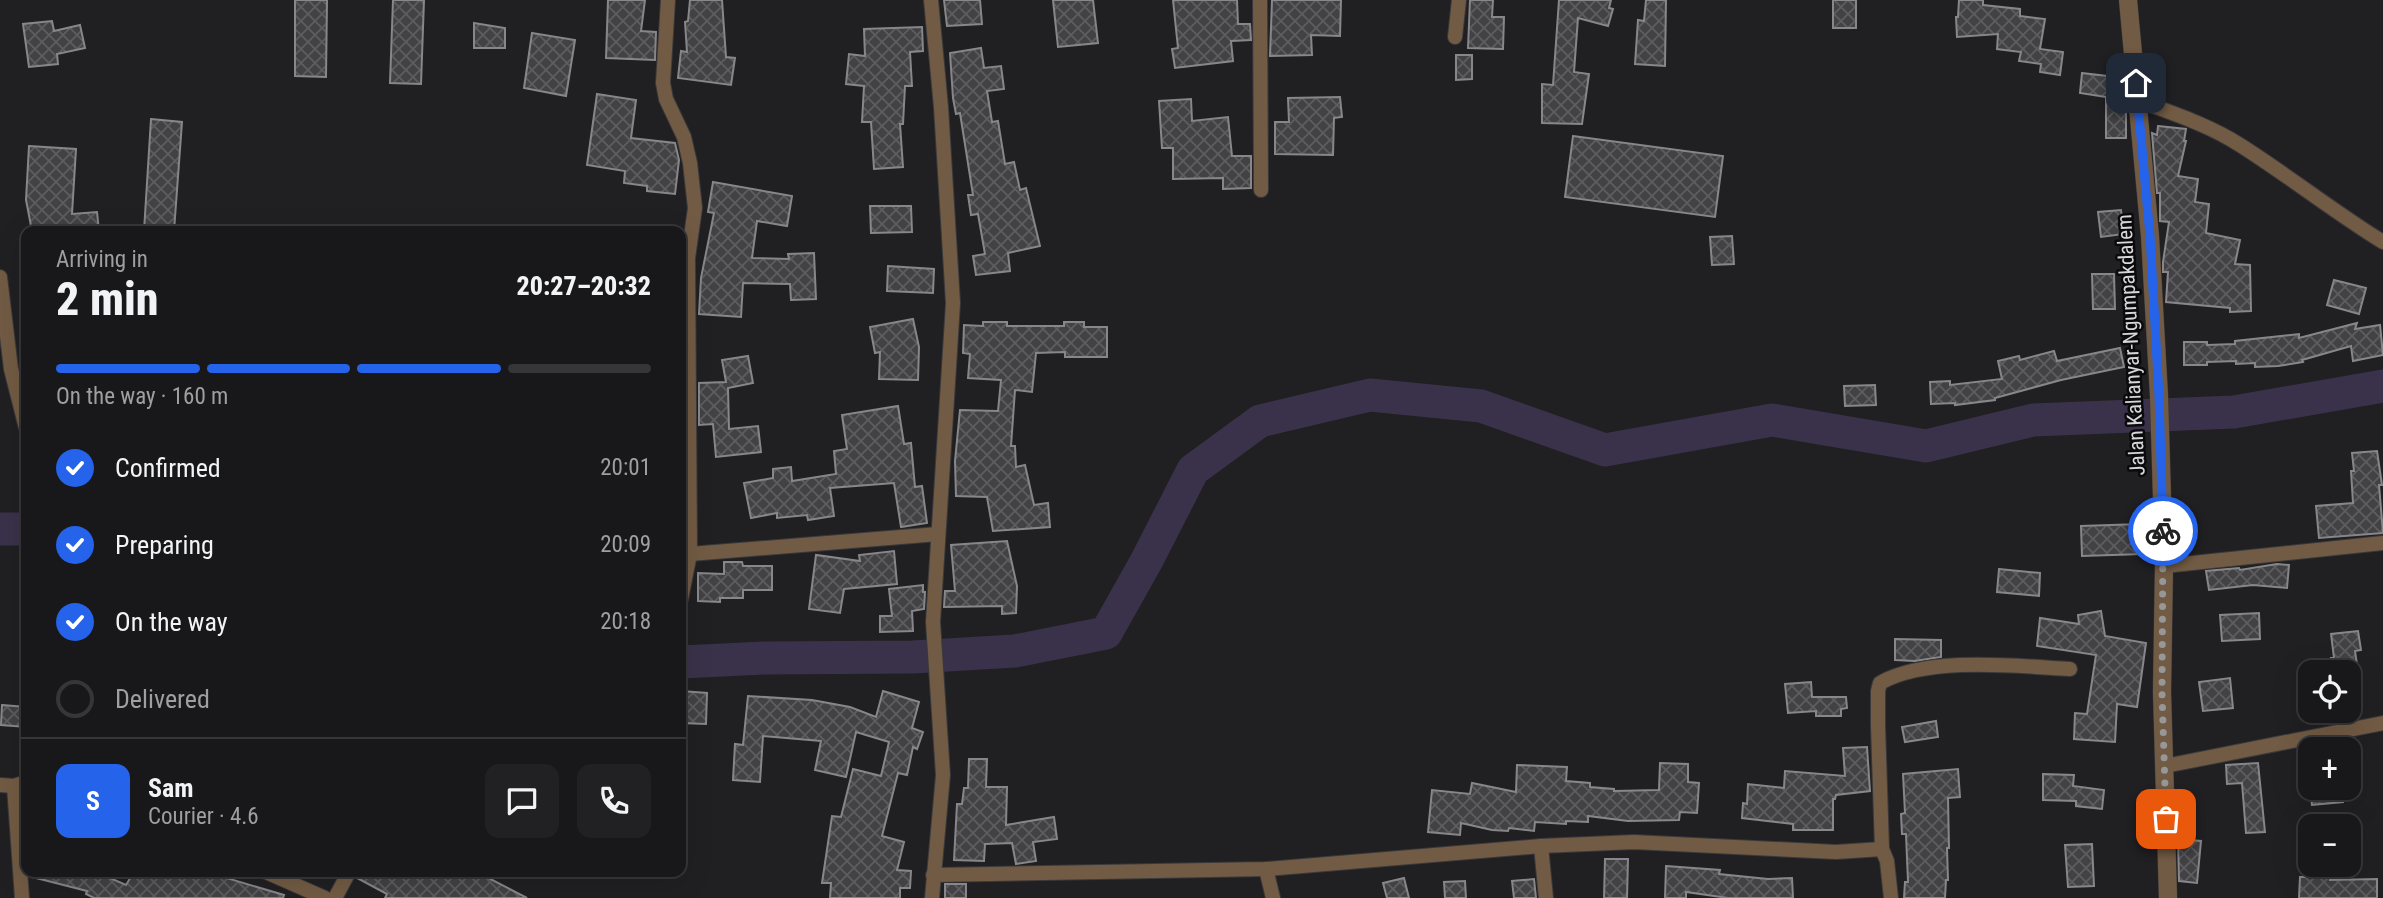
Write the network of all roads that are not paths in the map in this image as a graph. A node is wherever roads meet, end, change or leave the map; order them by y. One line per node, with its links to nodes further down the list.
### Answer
1 (668, 0): 14 (street)
2 (931, 0): 12 (street)
3 (1260, 0): 8 (street)
4 (1459, 0): 6 (street)
5 (2128, 0): 7 (street, Jalan Kalianyar-Ngumpakdalem)
6 (1455, 37)
7 (2136, 93): 9 (street); 15 (street, Jalan Kalianyar-Ngumpakdalem)
8 (1261, 190)
9 (2383, 242)
10 (0, 277): 11 (street)
11 (21, 408)
12 (938, 534): 14 (street); 24 (street)
13 (2383, 543): 15 (street)
14 (690, 554): 16 (street)
15 (2164, 566): 19 (street, Jalan Kalianyar-Ngumpakdalem)
16 (686, 574)
17 (2070, 669): 22 (street)
18 (2383, 723): 19 (street)
19 (2165, 766): 34 (street, Jalan Kalianyar-Ngumpakdalem)
20 (13, 784): 27 (street)
21 (1541, 846): 22 (street); 23 (street); 32 (street)
22 (1882, 849): 33 (street)
23 (1266, 869): 24 (street); 31 (street)
24 (933, 875): 30 (street)
25 (277, 877): 28 (street)
26 (346, 877): 29 (street)
27 (22, 898)
28 (325, 898)
29 (335, 898)
30 (932, 898)
31 (1273, 898)
32 (1546, 898)
33 (1891, 898)
34 (2168, 898)

